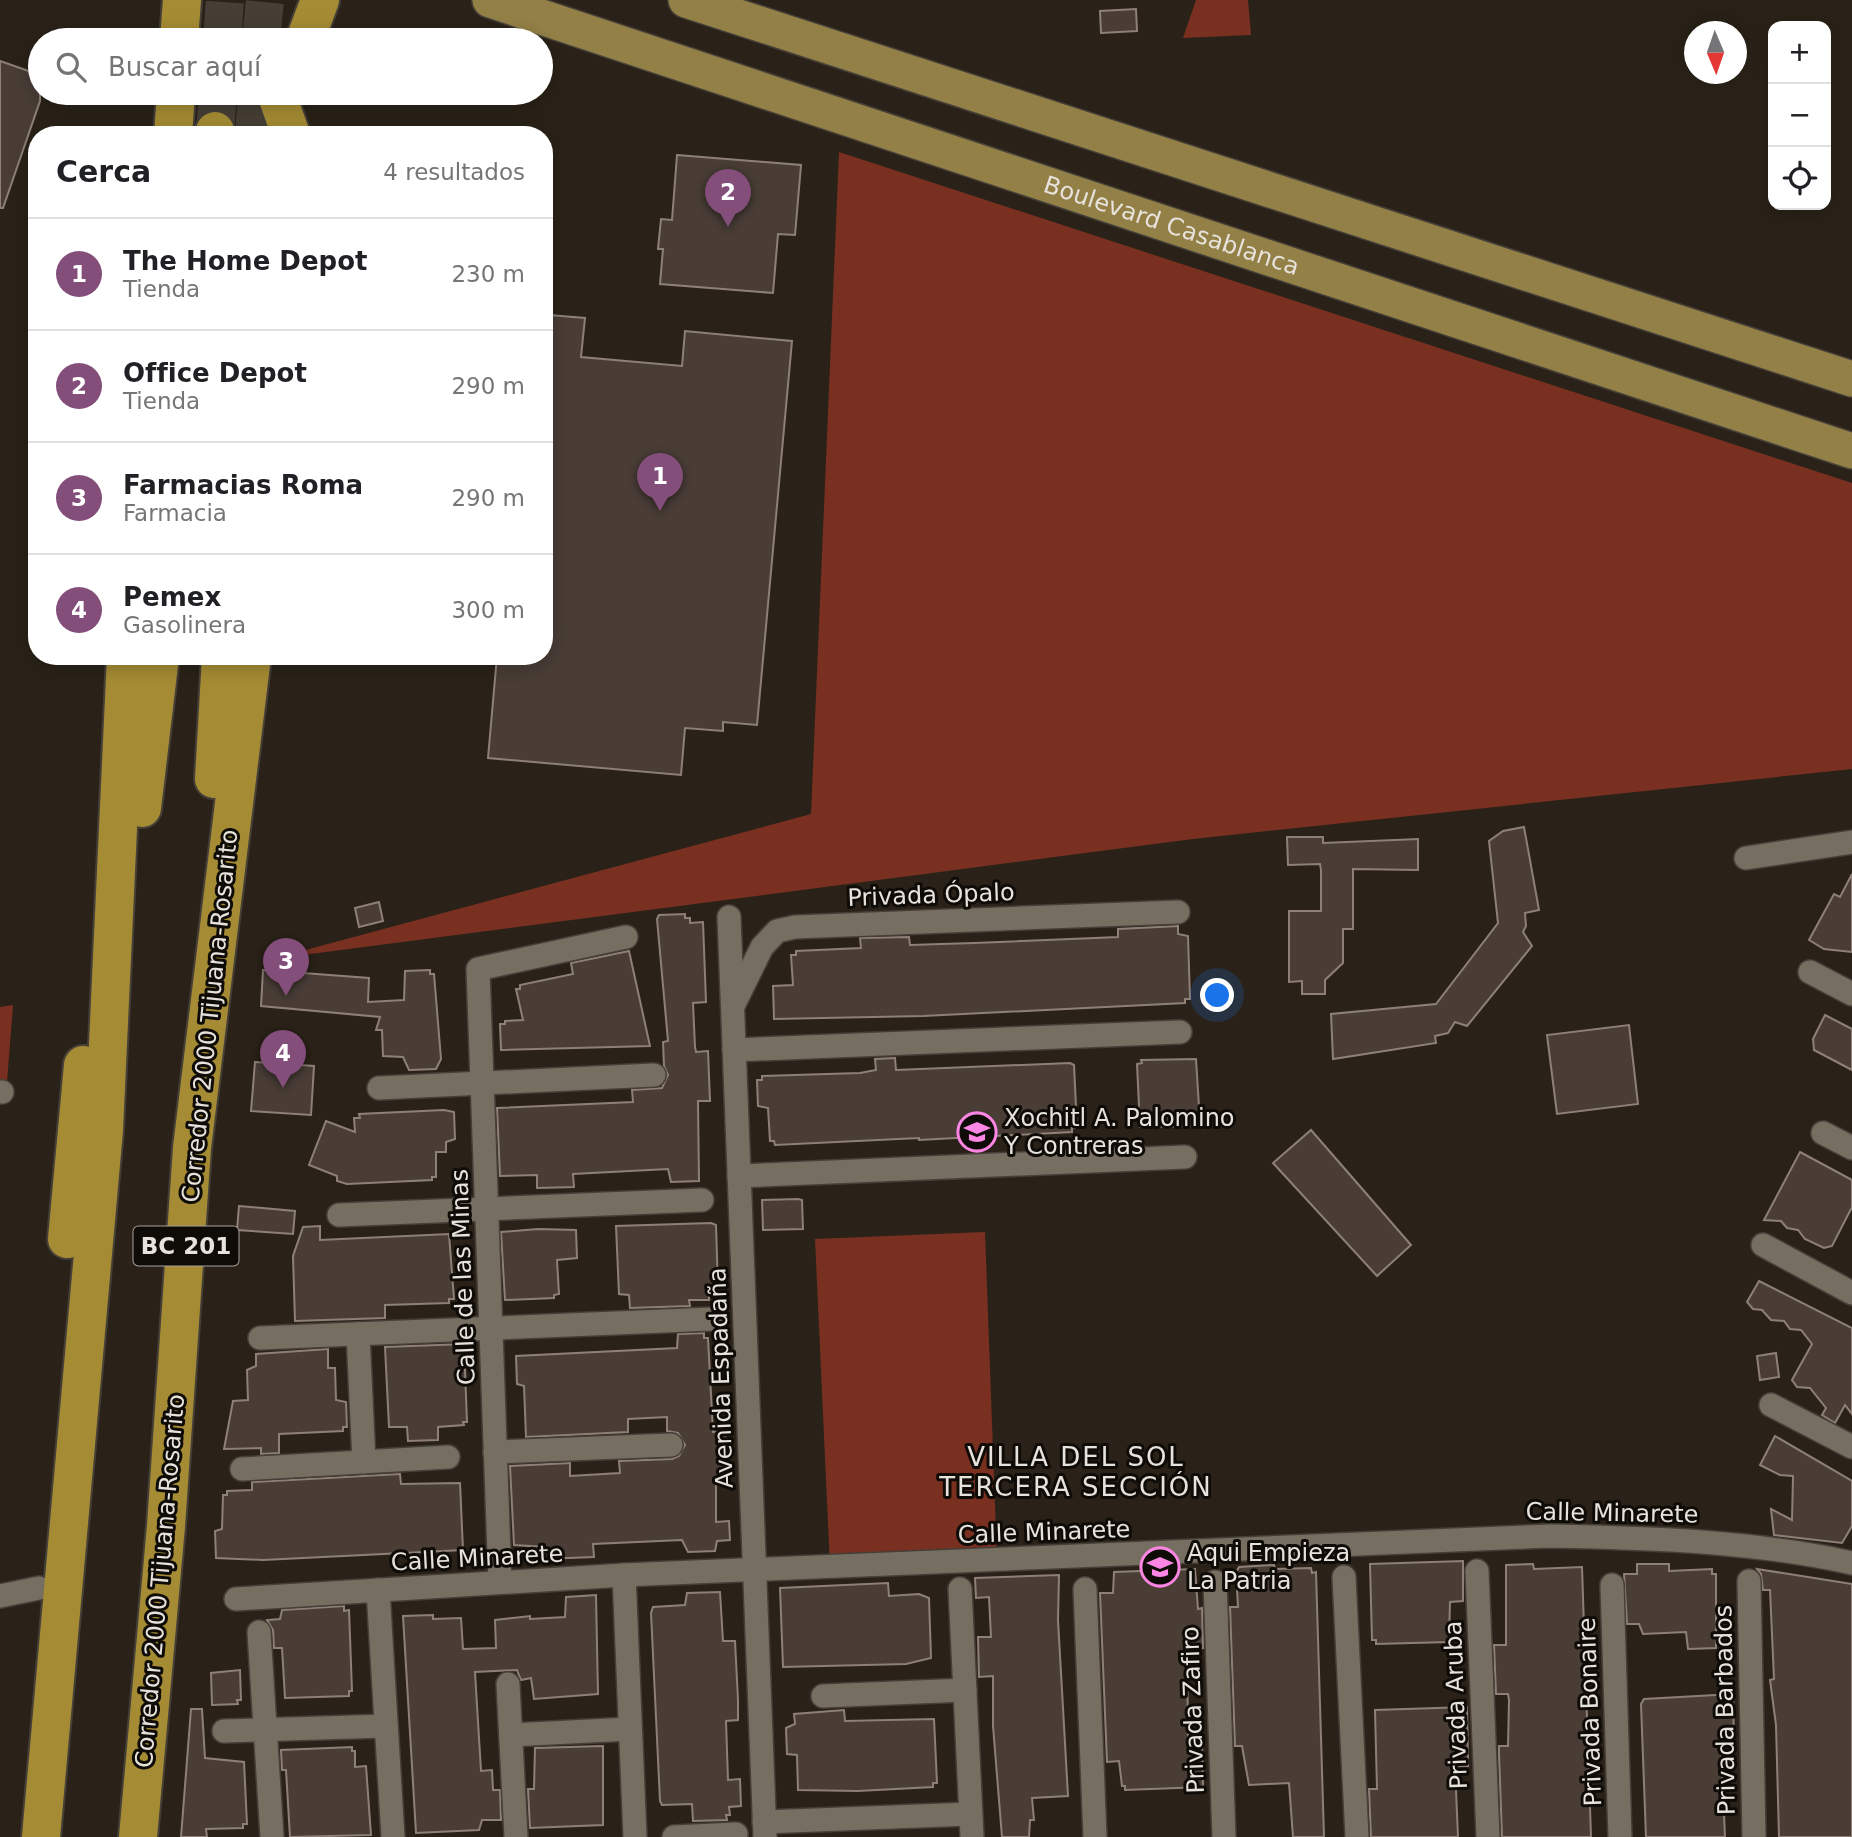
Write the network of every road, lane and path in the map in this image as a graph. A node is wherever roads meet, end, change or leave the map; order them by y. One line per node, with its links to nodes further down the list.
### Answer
1 (182, 0): 6 (highway)
2 (305, 0): 7 (highway)
3 (320, 0): 8 (highway)
4 (489, 0): 14 (main road, Boulevard Casablanca)
5 (685, 0): 13 (main road)
6 (180, 28)
7 (304, 28)
8 (308, 28)
9 (283, 105): 11 (highway)
10 (295, 105): 12 (highway)
11 (289, 126)
12 (293, 126)
13 (1852, 379)
14 (1852, 451)
15 (159, 665): 33 (highway)
16 (220, 665): 35 (highway)
17 (251, 665): 19 (highway, Corredor 2000 Tijuana-Rosarito / BC 201)
18 (125, 667): 33 (highway); 64 (highway)
19 (248, 702): 35 (highway, Corredor 2000 Tijuana-Rosarito / BC 201); 71 (highway)
20 (1852, 842): 21 (street)
21 (1746, 858)
22 (1178, 912): 27 (street, Privada Ópalo)
23 (729, 916): 27 (street, Avenida Espadaña)
24 (626, 937): 31 (street, Calle de las Minas)
25 (1810, 972): 26 (street)
26 (1852, 994)
27 (732, 1009): 29 (street, Avenida Espadaña)
28 (1180, 1032): 29 (street)
29 (734, 1050): 38 (street, Avenida Espadaña)
30 (654, 1074): 31 (street)
31 (482, 1083): 32 (street); 40 (street, Calle de las Minas)
32 (379, 1088)
33 (104, 1130): 85 (highway)
34 (1823, 1133): 36 (street)
35 (192, 1148): 71 (highway, Corredor 2000 Tijuana-Rosarito / BC 201)
36 (1852, 1148)
37 (1185, 1157): 38 (street)
38 (739, 1176): 56 (street, Avenida Espadaña)
39 (702, 1200): 40 (street)
40 (487, 1208): 41 (street); 45 (street, Calle de las Minas)
41 (339, 1215)
42 (1763, 1245): 43 (street)
43 (1852, 1293)
44 (712, 1319): 45 (street)
45 (491, 1328): 46 (street); 51 (street, Calle de las Minas)
46 (358, 1334): 47 (street); 53 (street)
47 (260, 1338)
48 (1771, 1405): 50 (street)
49 (671, 1445): 51 (street)
50 (1852, 1447)
51 (495, 1452): 61 (street, Calle de las Minas)
52 (448, 1457): 53 (street)
53 (364, 1462): 54 (street)
54 (242, 1469)
55 (1852, 1563): 56 (street, Calle Minarete)
56 (754, 1570): 58 (street, Calle Minarete); 82 (street, Avenida Espadaña)
57 (1477, 1571): 96 (street, Privada Aruba)
58 (624, 1576): 61 (street, Calle Minarete); 76 (street)
59 (1344, 1577): 95 (street)
60 (1749, 1581): 98 (street, Privada Barbados)
61 (500, 1582): 67 (street, Calle Minarete)
62 (1215, 1582): 94 (street, Privada Zafiro)
63 (1612, 1585): 97 (street, Privada Bonaire)
64 (40, 1588): 68 (street); 84 (highway)
65 (960, 1589): 73 (street)
66 (1085, 1589): 93 (street)
67 (378, 1590): 69 (street, Calle Minarete); 75 (street)
68 (0, 1597)
69 (236, 1599)
70 (259, 1632): 77 (street)
71 (156, 1635): 80 (highway, Corredor 2000 Tijuana-Rosarito / BC 201)
72 (508, 1684): 79 (street)
73 (965, 1690): 74 (street); 81 (street)
74 (823, 1696)
75 (386, 1726): 77 (street); 89 (street)
76 (630, 1729): 79 (street); 91 (street)
77 (266, 1730): 78 (street); 88 (street)
78 (224, 1731)
79 (511, 1735): 90 (street)
80 (143, 1774): 86 (highway, Corredor 2000 Tijuana-Rosarito / BC 201); 87 (highway)
81 (971, 1826): 82 (street)
82 (765, 1830)
83 (736, 1834): 92 (street)
84 (16, 1837)
85 (41, 1837)
86 (138, 1837)
87 (153, 1837)
88 (272, 1837)
89 (393, 1837)
90 (516, 1837)
91 (635, 1837)
92 (674, 1837)
93 (1095, 1837)
94 (1224, 1837)
95 (1357, 1837)
96 (1488, 1837)
97 (1620, 1837)
98 (1754, 1837)

